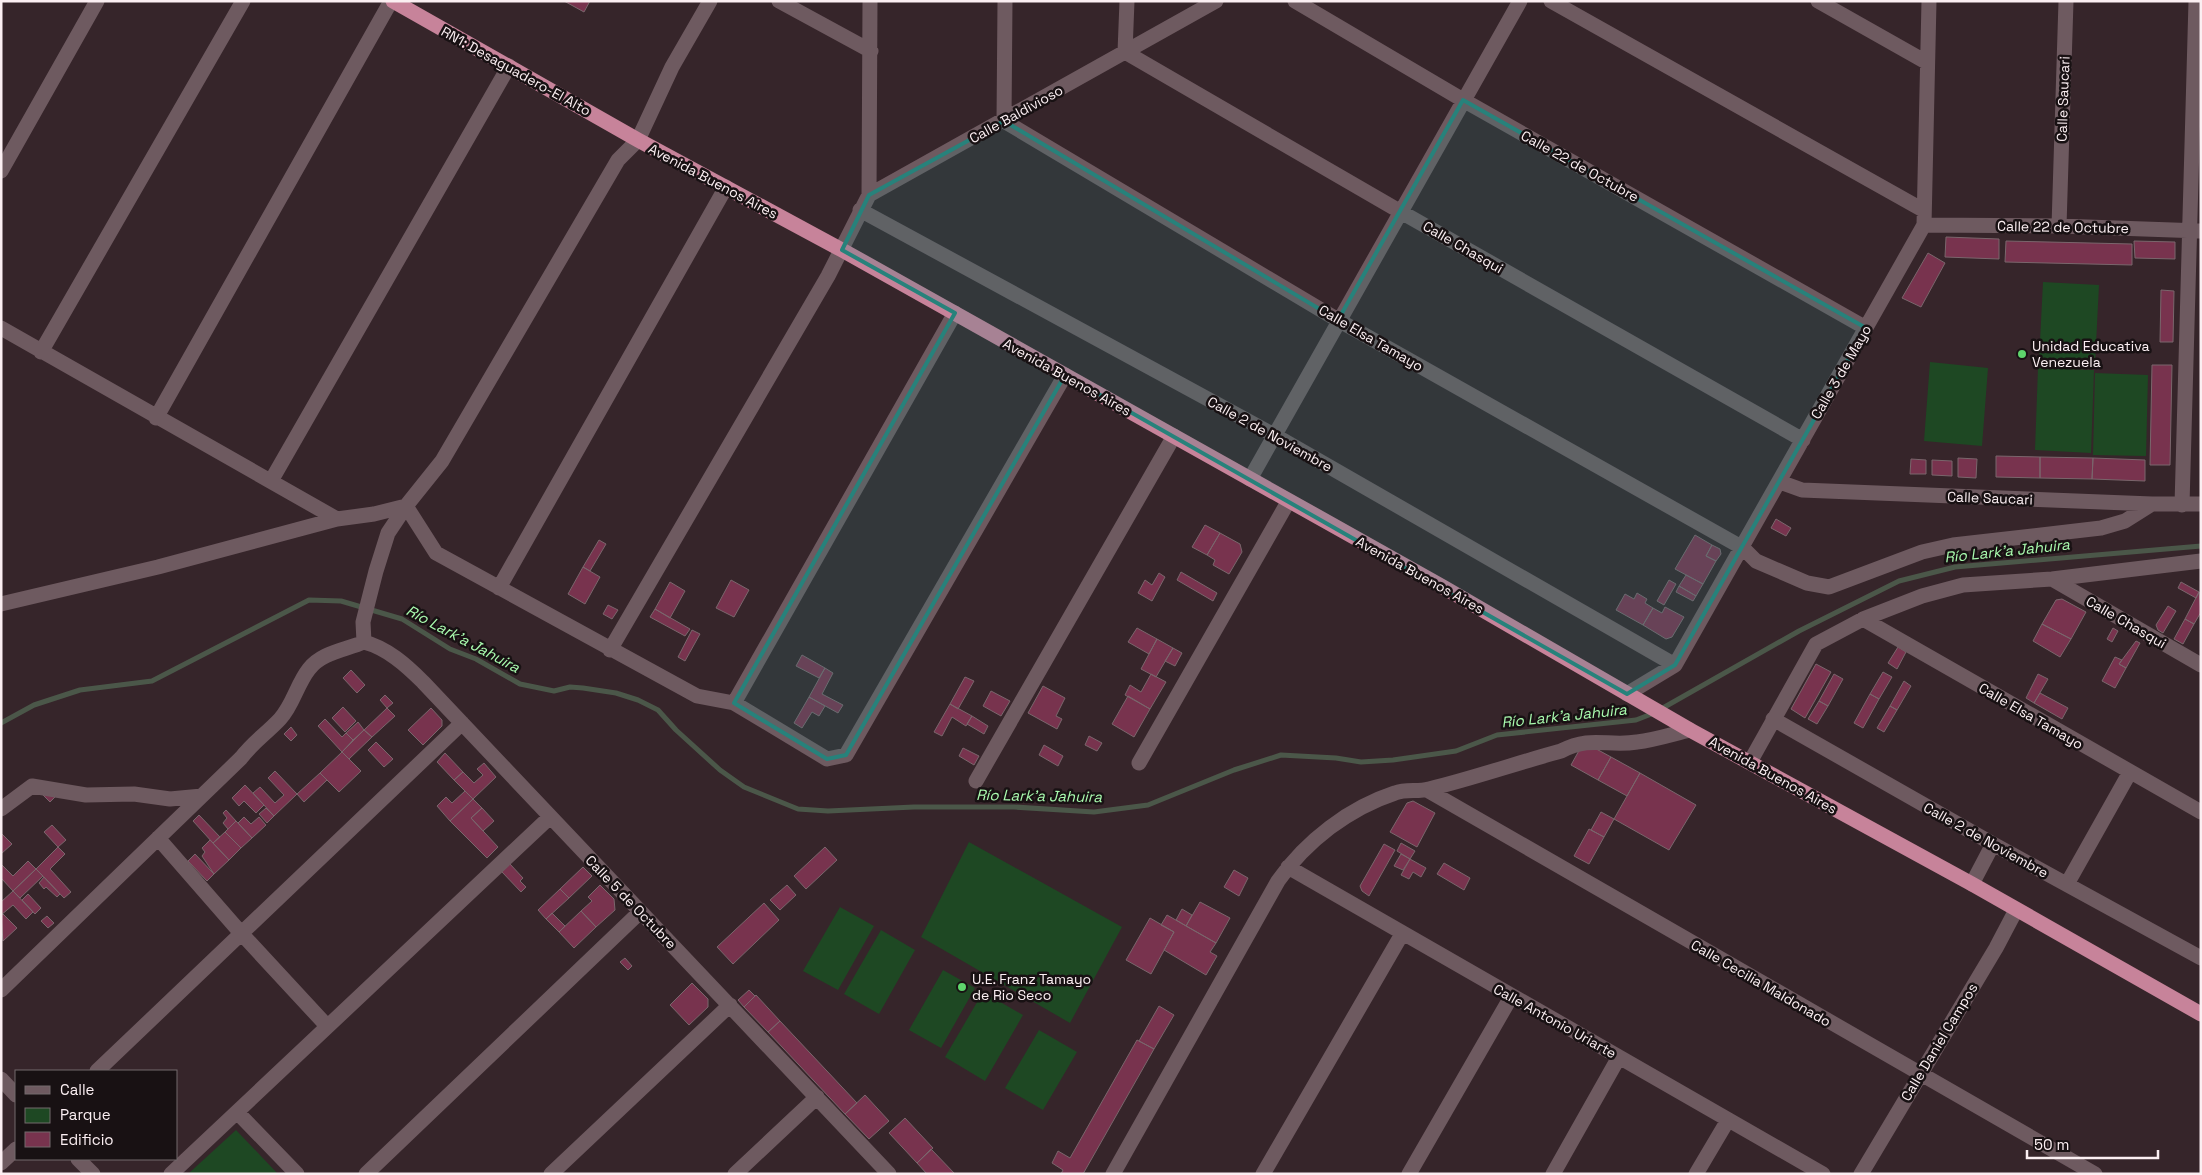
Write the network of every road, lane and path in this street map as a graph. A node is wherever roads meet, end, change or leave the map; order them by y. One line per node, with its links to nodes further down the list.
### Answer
1 (97, 1): 24 (street)
2 (243, 1): 38 (street)
3 (392, 1): 20 (highway, RN1: Desaguadero-El Alto); 40 (street)
4 (710, 1): 23 (street)
5 (779, 1): 17 (street)
6 (870, 1): 17 (street)
7 (1005, 1): 22 (street)
8 (1127, 1): 18 (street)
9 (1216, 1): 18 (street, Calle Baldivioso)
10 (1295, 1): 21 (street, Calle 22 de Octubre)
11 (1520, 1): 21 (street)
12 (1551, 1): 28 (street)
13 (1818, 1): 19 (street)
14 (1929, 1): 19 (street)
15 (2066, 1): 31 (street, Calle Saucari)
16 (2196, 1): 32 (street)
17 (870, 51): 26 (street)
18 (1125, 52): 22 (street, Calle Baldivioso); 29 (street, Calle Chasqui)
19 (1926, 62): 28 (street)
20 (509, 66): 23 (highway, RN1: Desaguadero-El Alto); 45 (street)
21 (1463, 100): 29 (street); 37 (street, Calle 22 de Octubre)
22 (1004, 121): 26 (street, Calle Baldivioso); 35 (street, Calle Elsa Tamayo)
23 (638, 140): 25 (highway, Avenida Buenos Aires); 51 (street)
24 (1, 171)
25 (726, 188): 33 (highway, Avenida Buenos Aires); 56 (street)
26 (869, 195): 27 (street)
27 (860, 210): 33 (street); 41 (street, Calle 2 de Noviembre)
28 (1923, 210): 30 (street)
29 (1401, 212): 35 (street); 43 (street, Calle Chasqui)
30 (1924, 226): 31 (street, Calle 22 de Octubre); 37 (street, Calle 3 de Mayo)
31 (2059, 226): 32 (street, Calle 22 de Octubre)
32 (2195, 231): 50 (street)
33 (842, 250): 34 (highway, Avenida Buenos Aires); 60 (street)
34 (955, 313): 39 (highway, Avenida Buenos Aires); 64 (street)
35 (1338, 320): 41 (street); 53 (street, Calle Elsa Tamayo)
36 (1, 328): 38 (street)
37 (1866, 328): 43 (street, Calle 3 de Mayo)
38 (41, 352): 40 (street)
39 (1065, 375): 42 (highway, Avenida Buenos Aires); 64 (street)
40 (156, 418): 45 (street)
41 (1274, 435): 44 (street); 61 (street, Calle 2 de Noviembre)
42 (1174, 436): 44 (highway, Avenida Buenos Aires); 71 (street)
43 (1803, 440): 46 (street, Calle 3 de Mayo)
44 (1250, 479): 47 (highway, Avenida Buenos Aires)
45 (271, 481): 52 (street)
46 (1780, 482): 48 (street, Calle Saucari); 53 (street, Calle 3 de Mayo)
47 (1288, 502): 63 (highway, Avenida Buenos Aires); 69 (street)
48 (2152, 504): 50 (street, Calle Saucari); 53 (street, Calle Elsa Tamayo)
49 (2201, 504): 50 (street, Calle Saucari)
50 (2182, 505)
51 (406, 506): 52 (street); 56 (street); 59 (street)
52 (337, 519): 57 (street)
53 (1743, 548): 61 (street, Calle 3 de Mayo)
54 (2201, 561): 55 (street)
55 (2052, 578): 58 (street); 62 (street, Calle Chasqui)
56 (499, 588): 60 (street)
57 (1, 604)
58 (1862, 619): 65 (street); 70 (street, Calle Elsa Tamayo)
59 (364, 642): 66 (street, Calle 5 de Octubre); 73 (street)
60 (610, 650): 64 (street)
61 (1675, 665): 63 (street, Calle 3 de Mayo)
62 (2201, 665)
63 (1634, 698): 67 (highway, Avenida Buenos Aires)
64 (734, 703)
65 (1773, 719): 68 (street); 78 (street, Calle 2 de Noviembre)
66 (462, 723): 76 (street, Calle 5 de Octubre); 84 (street)
67 (1690, 730): 68 (highway, Avenida Buenos Aires); 72 (street)
68 (1750, 762): 80 (highway, Avenida Buenos Aires)
69 (1139, 763)
70 (2130, 772): 75 (street, Calle Elsa Tamayo); 81 (street)
71 (976, 781)
72 (1427, 790): 79 (street); 94 (street, Calle Cecilia Maldonado)
73 (202, 796): 74 (street); 77 (street)
74 (1, 810)
75 (2201, 812)
76 (550, 817): 83 (street, Calle 5 de Octubre); 91 (street)
77 (158, 838): 84 (street); 87 (street)
78 (1993, 844): 80 (street); 81 (street, Calle 2 de Noviembre)
79 (1288, 867): 85 (street, Calle Antonio Uriarte); 110 (street)
80 (1972, 884): 82 (highway, Avenida Buenos Aires)
81 (2067, 884): 86 (street, Calle 2 de Noviembre)
82 (2016, 910): 90 (highway, Avenida Buenos Aires); 94 (street, Calle Daniel Campos)
83 (640, 912): 89 (street, Calle 5 de Octubre); 106 (street)
84 (240, 932): 91 (street); 93 (street)
85 (1402, 934): 88 (street, Calle Antonio Uriarte); 111 (street)
86 (2201, 958)
87 (1, 990)
88 (1511, 997): 92 (street, Calle Antonio Uriarte); 112 (street)
89 (730, 1006): 97 (street, Calle 5 de Octubre); 107 (street)
90 (2201, 1014)
91 (327, 1026): 98 (street)
92 (1619, 1057): 99 (street, Calle Antonio Uriarte); 113 (street)
93 (98, 1070)
94 (1920, 1075): 116 (street, Calle Daniel Campos); 117 (street, Calle Cecilia Maldonado)
95 (1, 1079): 96 (street)
96 (15, 1093)
97 (817, 1097): 108 (street); 109 (street, Calle 5 de Octubre)
98 (238, 1112): 104 (street); 105 (street)
99 (1728, 1120): 114 (street); 115 (street, Calle Antonio Uriarte)
100 (15, 1150): 102 (street)
101 (79, 1160): 103 (street)
102 (1, 1163)
103 (93, 1174)
104 (172, 1174)
105 (297, 1174)
106 (366, 1174)
107 (551, 1174)
108 (735, 1174)
109 (890, 1174)
110 (1113, 1174)
111 (1263, 1174)
112 (1409, 1174)
113 (1553, 1174)
114 (1696, 1174)
115 (1823, 1174)
116 (1861, 1174)
117 (2095, 1174)

